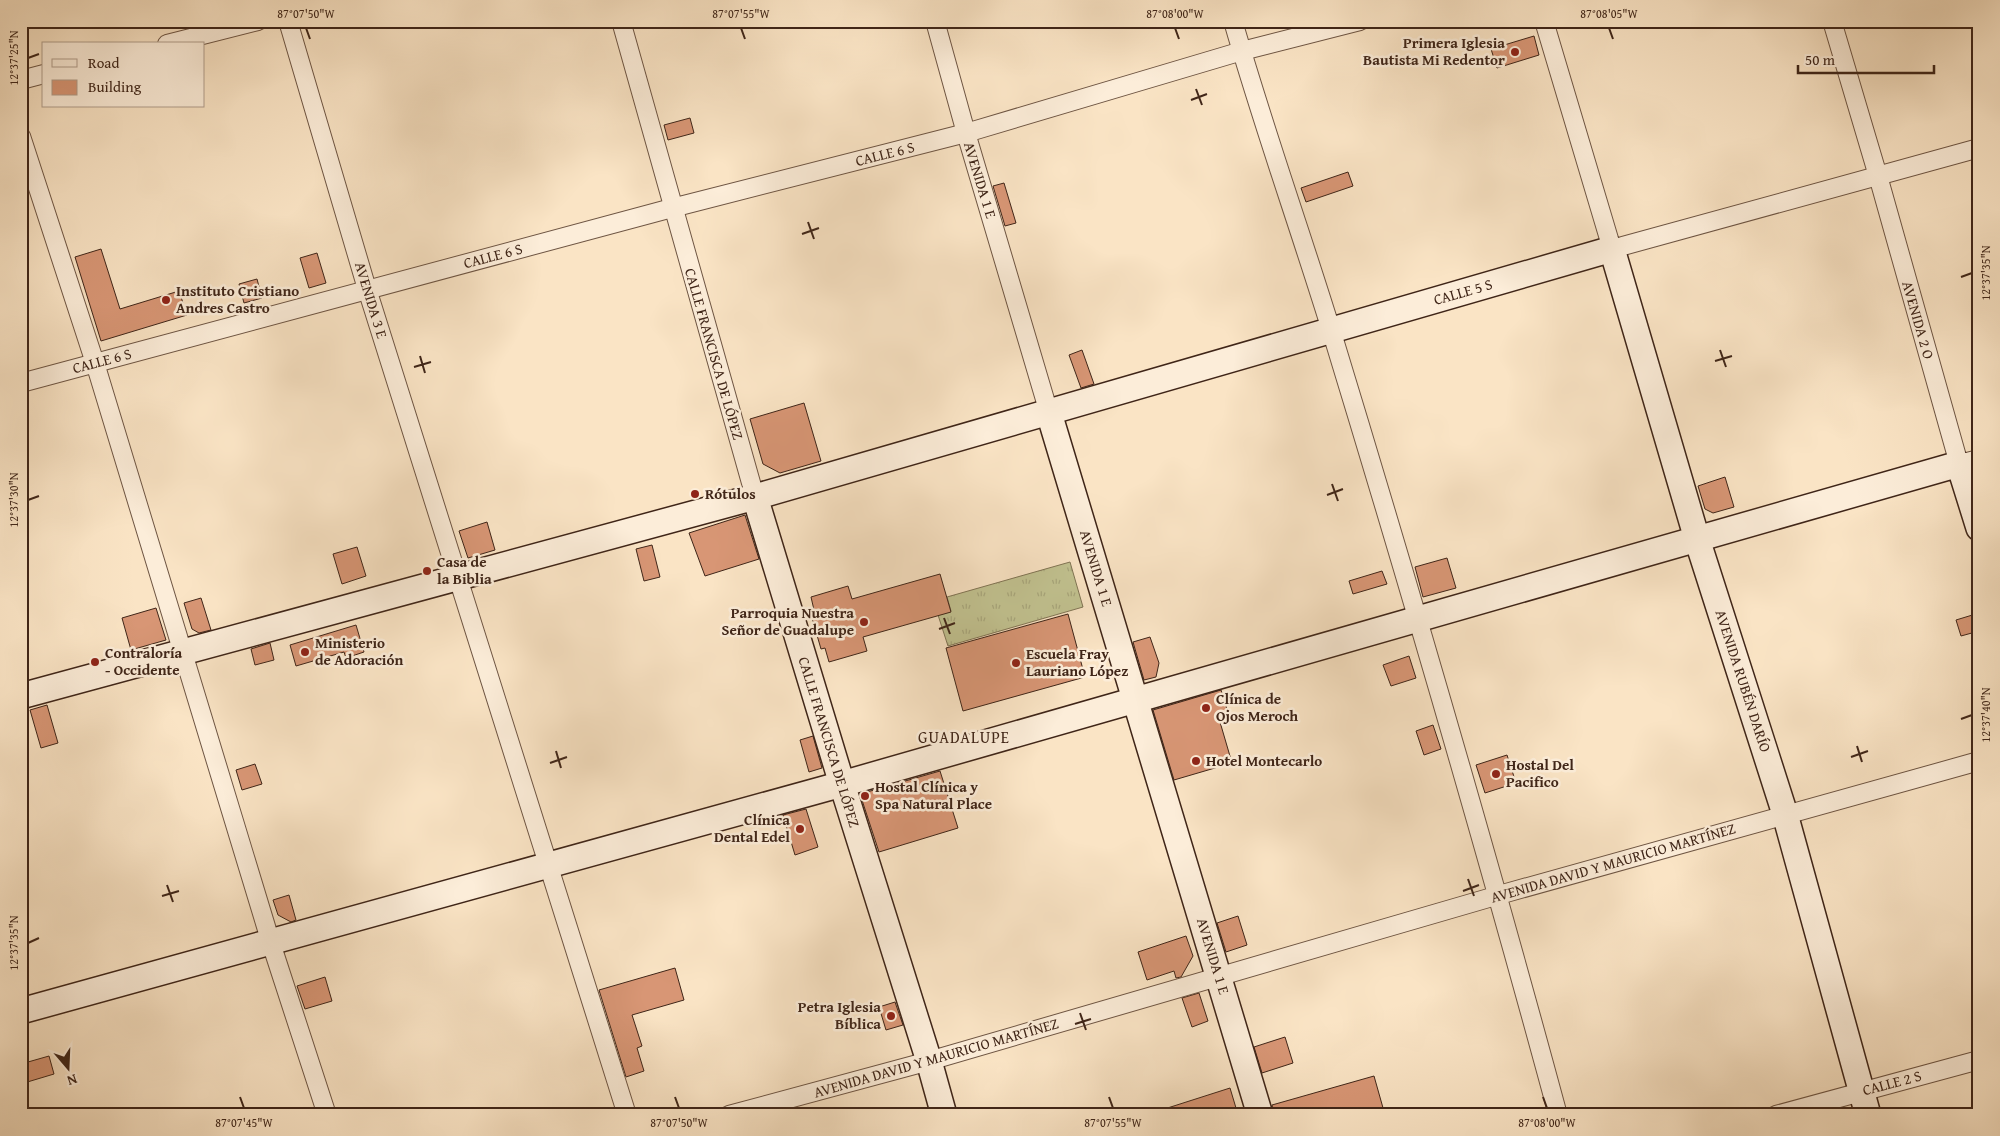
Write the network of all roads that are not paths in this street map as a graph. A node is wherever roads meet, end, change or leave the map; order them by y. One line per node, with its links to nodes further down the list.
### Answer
1 (258, 21): 9 (street)
2 (288, 21): 19 (street, AVENIDA 3 E)
3 (621, 21): 17 (street, CALLE FRANCISCA DE LÓPEZ)
4 (935, 21): 13 (street, AVENIDA 1 E)
5 (1234, 21): 10 (street)
6 (1360, 21): 10 (street, CALLE 6 S)
7 (1544, 21): 18 (street)
8 (1832, 21): 16 (street, AVENIDA 2 O)
9 (175, 42)
10 (1242, 51): 13 (street, CALLE 6 S); 20 (street)
11 (42, 75): 12 (street)
12 (21, 80)
13 (966, 133): 17 (street, CALLE 6 S); 23 (street, AVENIDA 1 E)
14 (21, 136): 21 (street)
15 (1979, 148): 16 (street, CALLE 5 S)
16 (1878, 176): 18 (street, CALLE 5 S); 24 (street, AVENIDA 2 O)
17 (672, 208): 19 (street, CALLE 6 S); 25 (street, CALLE FRANCISCA DE LÓPEZ)
18 (1612, 249): 20 (street, CALLE 5 S); 27 (street, AVENIDA RUBÉN DARÍO)
19 (367, 290): 21 (street, CALLE 6 S); 28 (street, AVENIDA 3 E)
20 (1331, 330): 23 (street, CALLE 5 S); 29 (street)
21 (95, 363): 22 (street, CALLE 6 S); 30 (street)
22 (21, 383)
23 (1049, 413): 25 (street, CALLE 5 S); 32 (street, AVENIDA 1 E)
24 (1969, 461): 26 (street); 27 (street)
25 (755, 497): 28 (street, CALLE 5 S); 34 (street, CALLE FRANCISCA DE LÓPEZ)
26 (1979, 528)
27 (1697, 539): 29 (street); 35 (street, AVENIDA RUBÉN DARÍO)
28 (458, 577): 30 (street, CALLE 5 S); 36 (street, AVENIDA 3 E)
29 (1418, 620): 32 (street); 37 (street)
30 (182, 651): 31 (street, CALLE 5 S); 38 (street)
31 (21, 696)
32 (1135, 702): 34 (street); 39 (street, AVENIDA 1 E)
33 (1979, 761): 35 (street, AVENIDA DAVID Y MAURICIO MARTÍNEZ)
34 (842, 784): 36 (street); 42 (street, CALLE FRANCISCA DE LÓPEZ)
35 (1785, 814): 37 (street, AVENIDA DAVID Y MAURICIO MARTÍNEZ); 43 (street, AVENIDA RUBÉN DARÍO)
36 (548, 866): 38 (street); 45 (street, AVENIDA 3 E)
37 (1499, 895): 39 (street, AVENIDA DAVID Y MAURICIO MARTÍNEZ); 49 (street)
38 (271, 943): 40 (street); 44 (street)
39 (1219, 977): 42 (street, AVENIDA DAVID Y MAURICIO MARTÍNEZ); 48 (street, AVENIDA 1 E)
40 (21, 1011)
41 (1979, 1060): 43 (street, CALLE 2 S)
42 (929, 1061): 46 (street, AVENIDA DAVID Y MAURICIO MARTÍNEZ); 47 (street, CALLE FRANCISCA DE LÓPEZ)
43 (1865, 1103): 50 (street, CALLE 2 S)
44 (327, 1115)
45 (627, 1115)
46 (729, 1115)
47 (944, 1115)
48 (1260, 1115)
49 (1558, 1115)
50 (1776, 1115)

